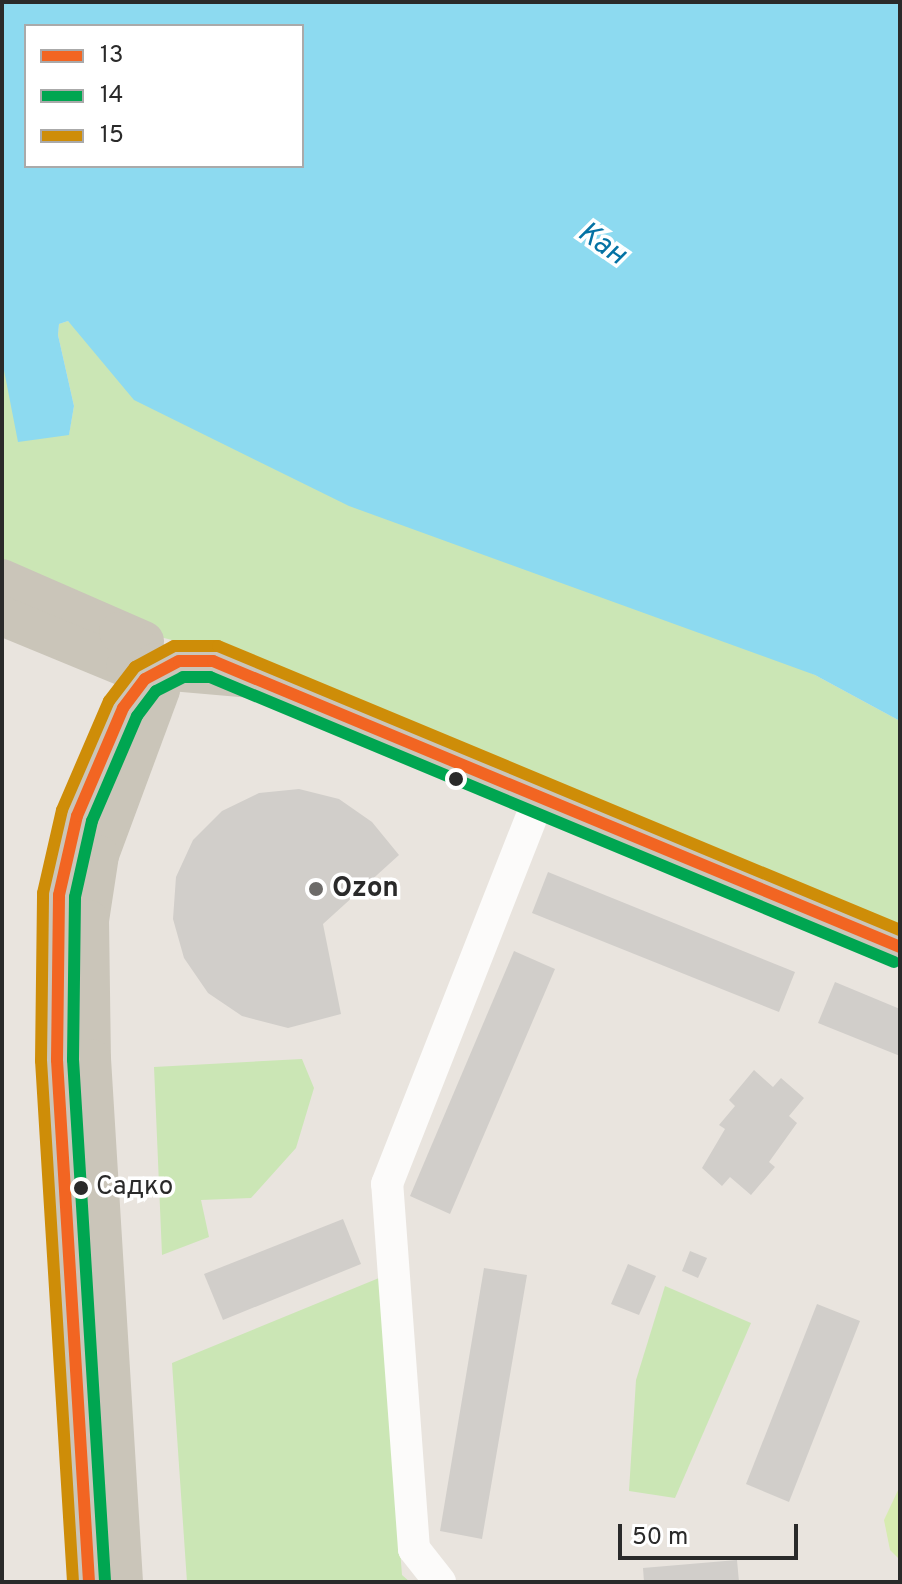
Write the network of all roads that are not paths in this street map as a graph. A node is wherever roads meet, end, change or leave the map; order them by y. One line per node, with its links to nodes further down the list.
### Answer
1 (2, 579): 3 (main road)
2 (2, 616): 4 (main road)
3 (119, 632): 5 (main road); 6 (main road)
4 (72, 646): 6 (main road); 8 (main road)
5 (227, 671): 6 (main road); 7 (main road); 9 (main road)
6 (156, 673): 7 (main road); 8 (main road)
7 (153, 719): 12 (main road)
8 (109, 742): 11 (main road)
9 (540, 795): 10 (main road); 13 (street)
10 (900, 947)
11 (89, 1582)
12 (123, 1582)
13 (440, 1582)

